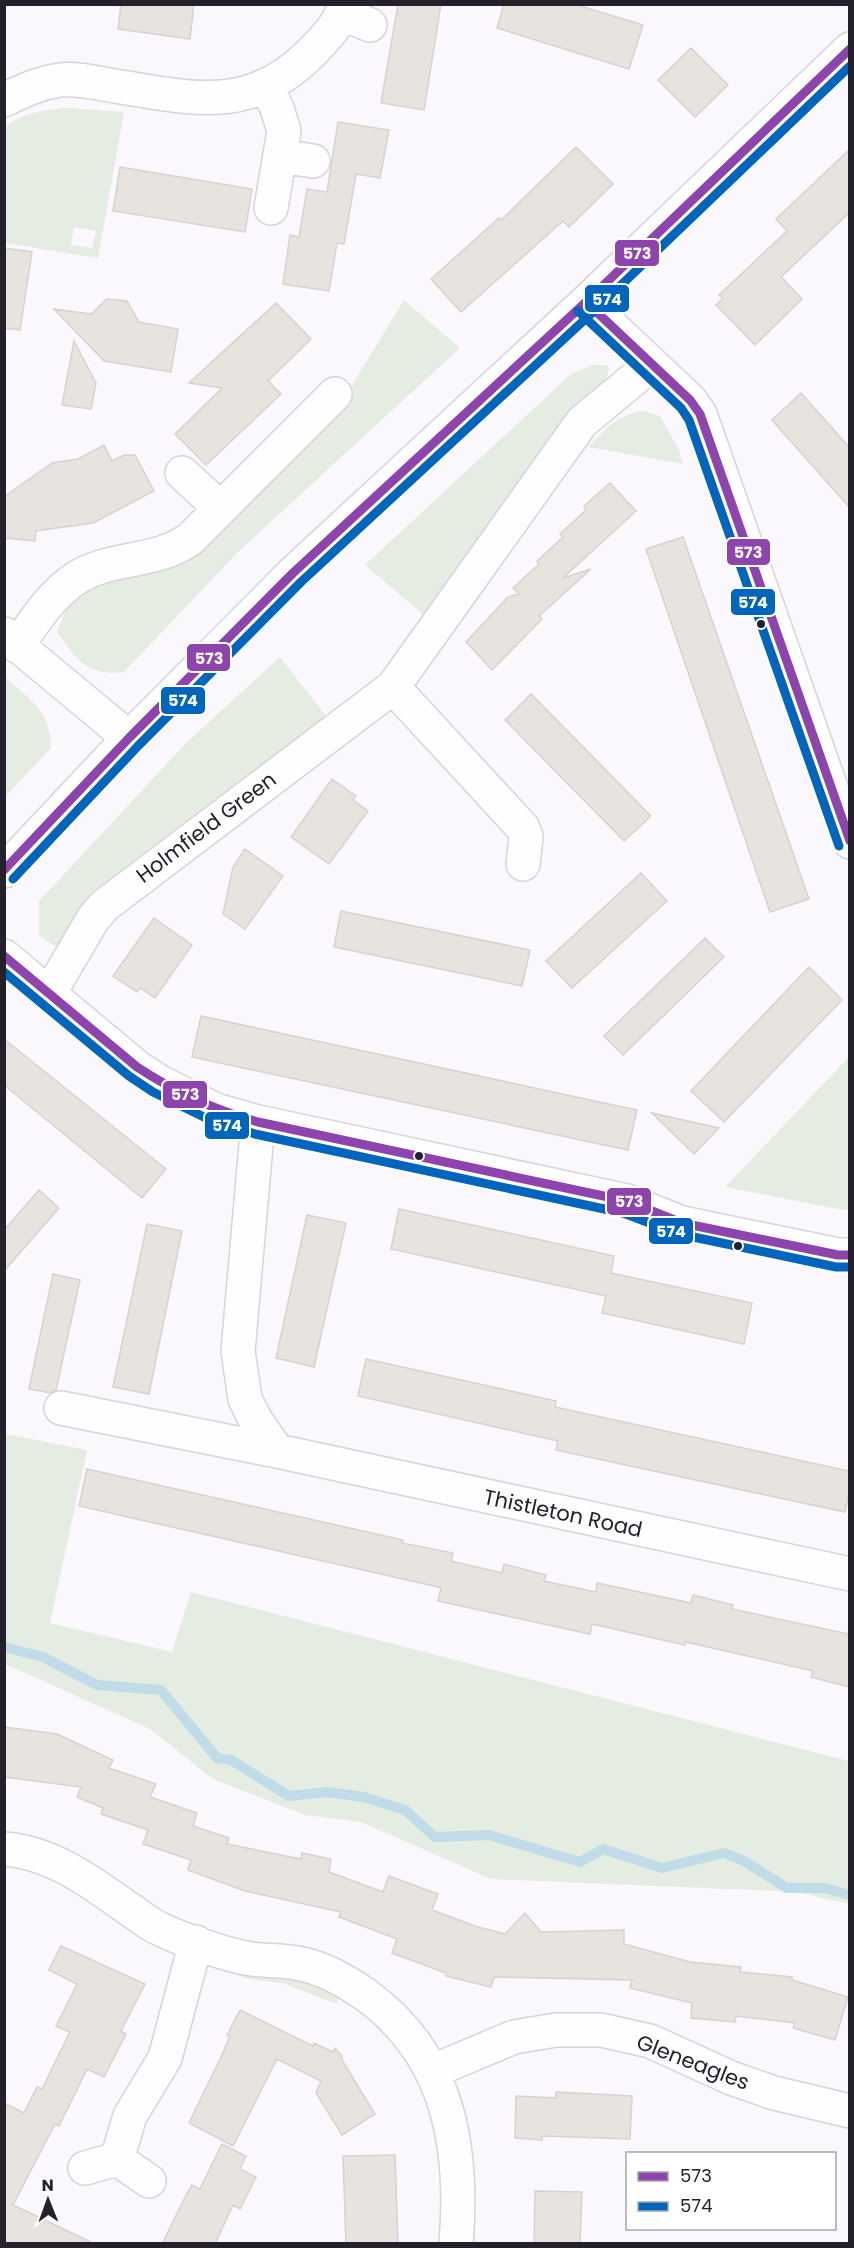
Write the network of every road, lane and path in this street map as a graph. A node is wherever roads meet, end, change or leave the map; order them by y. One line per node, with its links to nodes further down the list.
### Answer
1 (352, 14): 3 (street)
2 (849, 49): 8 (street)
3 (266, 86): 4 (street); 5 (street)
4 (4, 100)
5 (280, 156): 6 (street); 7 (street)
6 (314, 161)
7 (272, 208)
8 (586, 302): 9 (street); 15 (street)
9 (652, 364): 14 (street, Holmfield Green); 16 (street)
10 (335, 394): 12 (street)
11 (182, 473): 12 (street)
12 (220, 508): 13 (street)
13 (11, 640): 15 (street)
14 (393, 687): 17 (street); 20 (street, Holmfield Green)
15 (129, 738): 18 (street)
16 (847, 828)
17 (523, 864)
18 (4, 871)
19 (4, 956): 20 (street)
20 (49, 994): 21 (street)
21 (258, 1122): 22 (street); 24 (street)
22 (849, 1255)
23 (61, 1408): 24 (street, Thistleton Road)
24 (277, 1451): 25 (street, Thistleton Road)
25 (849, 1574)
26 (4, 1849): 27 (street)
27 (196, 1942): 28 (street); 30 (street)
28 (433, 2071): 29 (street, Gleneagles); 33 (street)
29 (849, 2111)
30 (117, 2159): 31 (street); 32 (street)
31 (85, 2168)
32 (149, 2181)
33 (456, 2244)

